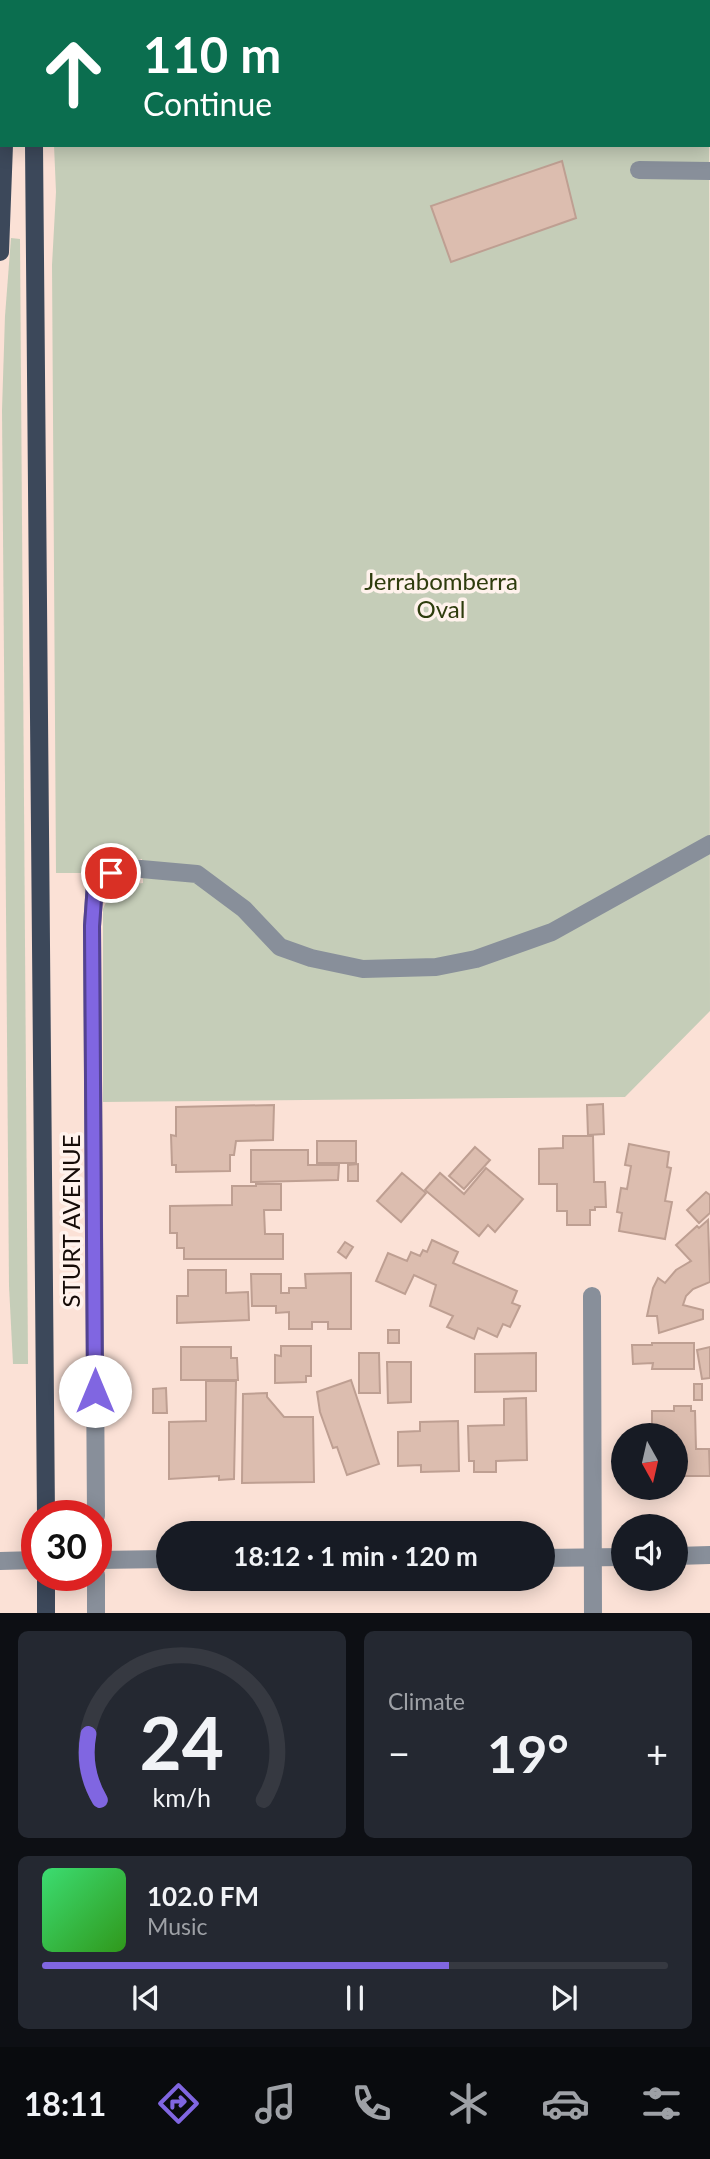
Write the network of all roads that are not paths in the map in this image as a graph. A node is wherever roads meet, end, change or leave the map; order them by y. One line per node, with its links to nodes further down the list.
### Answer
1 (4, 147): 5 (main road)
2 (34, 147): 8 (main road, STURT AVENUE)
3 (639, 170): 4 (street)
4 (710, 171)
5 (0, 252)
6 (710, 844): 9 (street, STURT AVENUE)
7 (592, 1296): 14 (street)
8 (46, 1500)
9 (96, 1500)
10 (710, 1555): 11 (street)
11 (688, 1556)
12 (611, 1557): 14 (street)
13 (555, 1558): 14 (street)
14 (592, 1558): 23 (street)
15 (156, 1559): 18 (street)
16 (0, 1560): 17 (street)
17 (21, 1560)
18 (112, 1560)
19 (46, 1591): 21 (main road)
20 (96, 1591): 22 (street)
21 (46, 1613)
22 (96, 1613)
23 (593, 1613)

